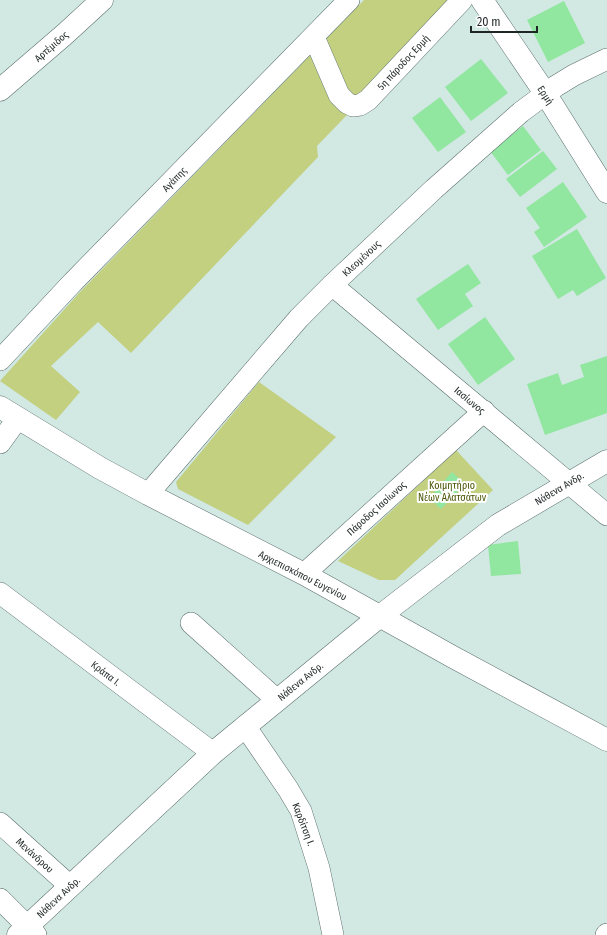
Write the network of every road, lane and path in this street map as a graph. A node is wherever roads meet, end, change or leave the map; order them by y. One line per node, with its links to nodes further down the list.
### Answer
1 (102, 0): 7 (street, Αρτέμιδος)
2 (350, 0): 5 (street, Αγάπης)
3 (462, 0): 5 (street, 5η πάροδος Ερμή)
4 (482, 0): 8 (street, Ερμή)
5 (314, 37): 11 (street, Αγάπης)
6 (607, 59): 8 (street, Κλεομένους)
7 (0, 90)
8 (545, 93): 9 (street, Ερμή); 10 (street, Κλεομένους)
9 (607, 192)
10 (332, 285): 12 (street, Ιασίωνος); 17 (street, Κλεομένους)
11 (0, 360)
12 (484, 411): 16 (street, Ιασίωνος); 19 (street, Πάροδος Ιασίωνος)
13 (9, 412): 14 (street); 17 (street, Αρχιεπισκόπου Ευγενίου)
14 (0, 443)
15 (607, 461): 16 (street, Νάθενα Ανδρ.)
16 (568, 483): 18 (street, Ιασίωνος); 21 (street, Νάθενα Ανδρ.)
17 (148, 494): 19 (street, Αρχιεπισκόπου Ευγενίου)
18 (607, 516)
19 (304, 574): 21 (street, Αρχιεπισκόπου Ευγενίου)
20 (0, 593): 26 (street, Κράπα Ι.)
21 (380, 616): 23 (street, Νάθενα Ανδρ.); 25 (street, Αρχιεπισκόπου Ευγενίου)
22 (190, 623): 23 (street)
23 (277, 700): 24 (street, Νάθενα Ανδρ.)
24 (245, 726): 26 (street, Νάθενα Ανδρ.); 30 (street, Καρδίτση Ι.)
25 (607, 740)
26 (213, 753): 28 (street, Νάθενα Ανδρ.)
27 (0, 823): 28 (street, Μενάνδρου)
28 (70, 886): 31 (street, Νάθενα Ανδρ.)
29 (0, 899): 31 (street)
30 (328, 931)
31 (27, 932)

